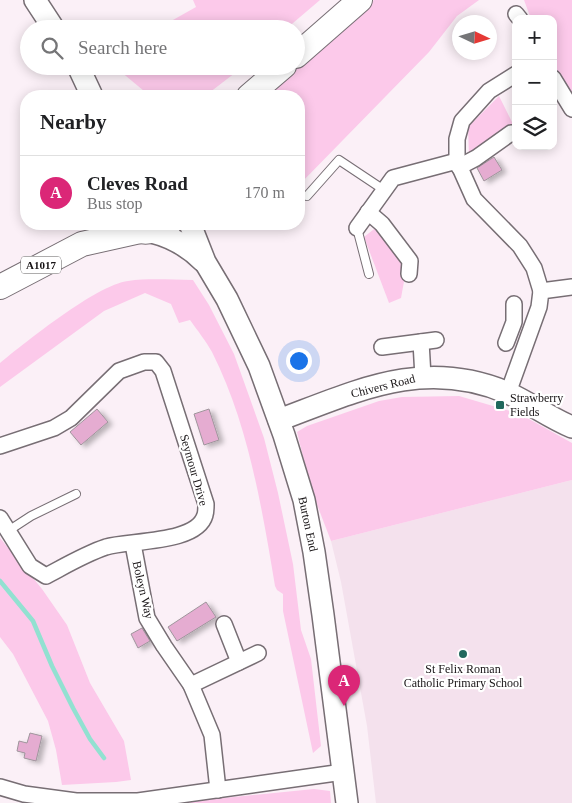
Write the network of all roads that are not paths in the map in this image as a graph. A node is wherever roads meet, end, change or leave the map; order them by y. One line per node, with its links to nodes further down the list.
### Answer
1 (35, 0): 3 (street)
2 (360, 0): 4 (main road)
3 (48, 20)
4 (305, 48)
5 (82, 75): 9 (street)
6 (274, 75): 10 (main road)
7 (512, 77): 13 (street)
8 (557, 85): 11 (street)
9 (89, 90)
10 (256, 90)
11 (572, 109)
12 (511, 133): 13 (street)
13 (458, 164): 14 (street); 28 (street)
14 (384, 190): 15 (lane); 16 (street)
15 (306, 196)
16 (368, 212): 17 (street); 25 (street)
17 (357, 228): 24 (lane)
18 (95, 230): 22 (main road, A1017)
19 (138, 230): 22 (main road, A1017)
20 (151, 230): 23 (street, Burton End)
21 (193, 230): 23 (street, Burton End)
22 (82, 244): 26 (main road, A1017)
23 (206, 262): 36 (street, Burton End)
24 (369, 274)
25 (409, 274)
26 (0, 287)
27 (572, 287): 28 (street)
28 (541, 291): 31 (street)
29 (514, 304): 30 (street)
30 (514, 322): 31 (street); 32 (street)
31 (532, 328): 35 (street)
32 (506, 344)
33 (382, 347): 34 (street)
34 (423, 377): 35 (street, Chivers Road); 36 (street, Chivers Road)
35 (508, 393): 37 (street, Chivers Road)
36 (279, 420): 47 (street, Burton End)
37 (572, 427)
38 (0, 446): 42 (street, Seymour Drive)
39 (76, 494): 41 (lane)
40 (0, 518): 41 (street, Seymour Drive)
41 (8, 531): 42 (street, Seymour Drive)
42 (133, 544): 46 (street, Boleyn Way)
43 (224, 624): 45 (street)
44 (258, 653): 45 (street)
45 (239, 662): 46 (street)
46 (190, 685): 49 (street, Boleyn Way)
47 (343, 772): 49 (street); 51 (street, Burton End)
48 (0, 787): 50 (street)
49 (218, 790): 50 (street)
50 (76, 802)
51 (347, 803)

